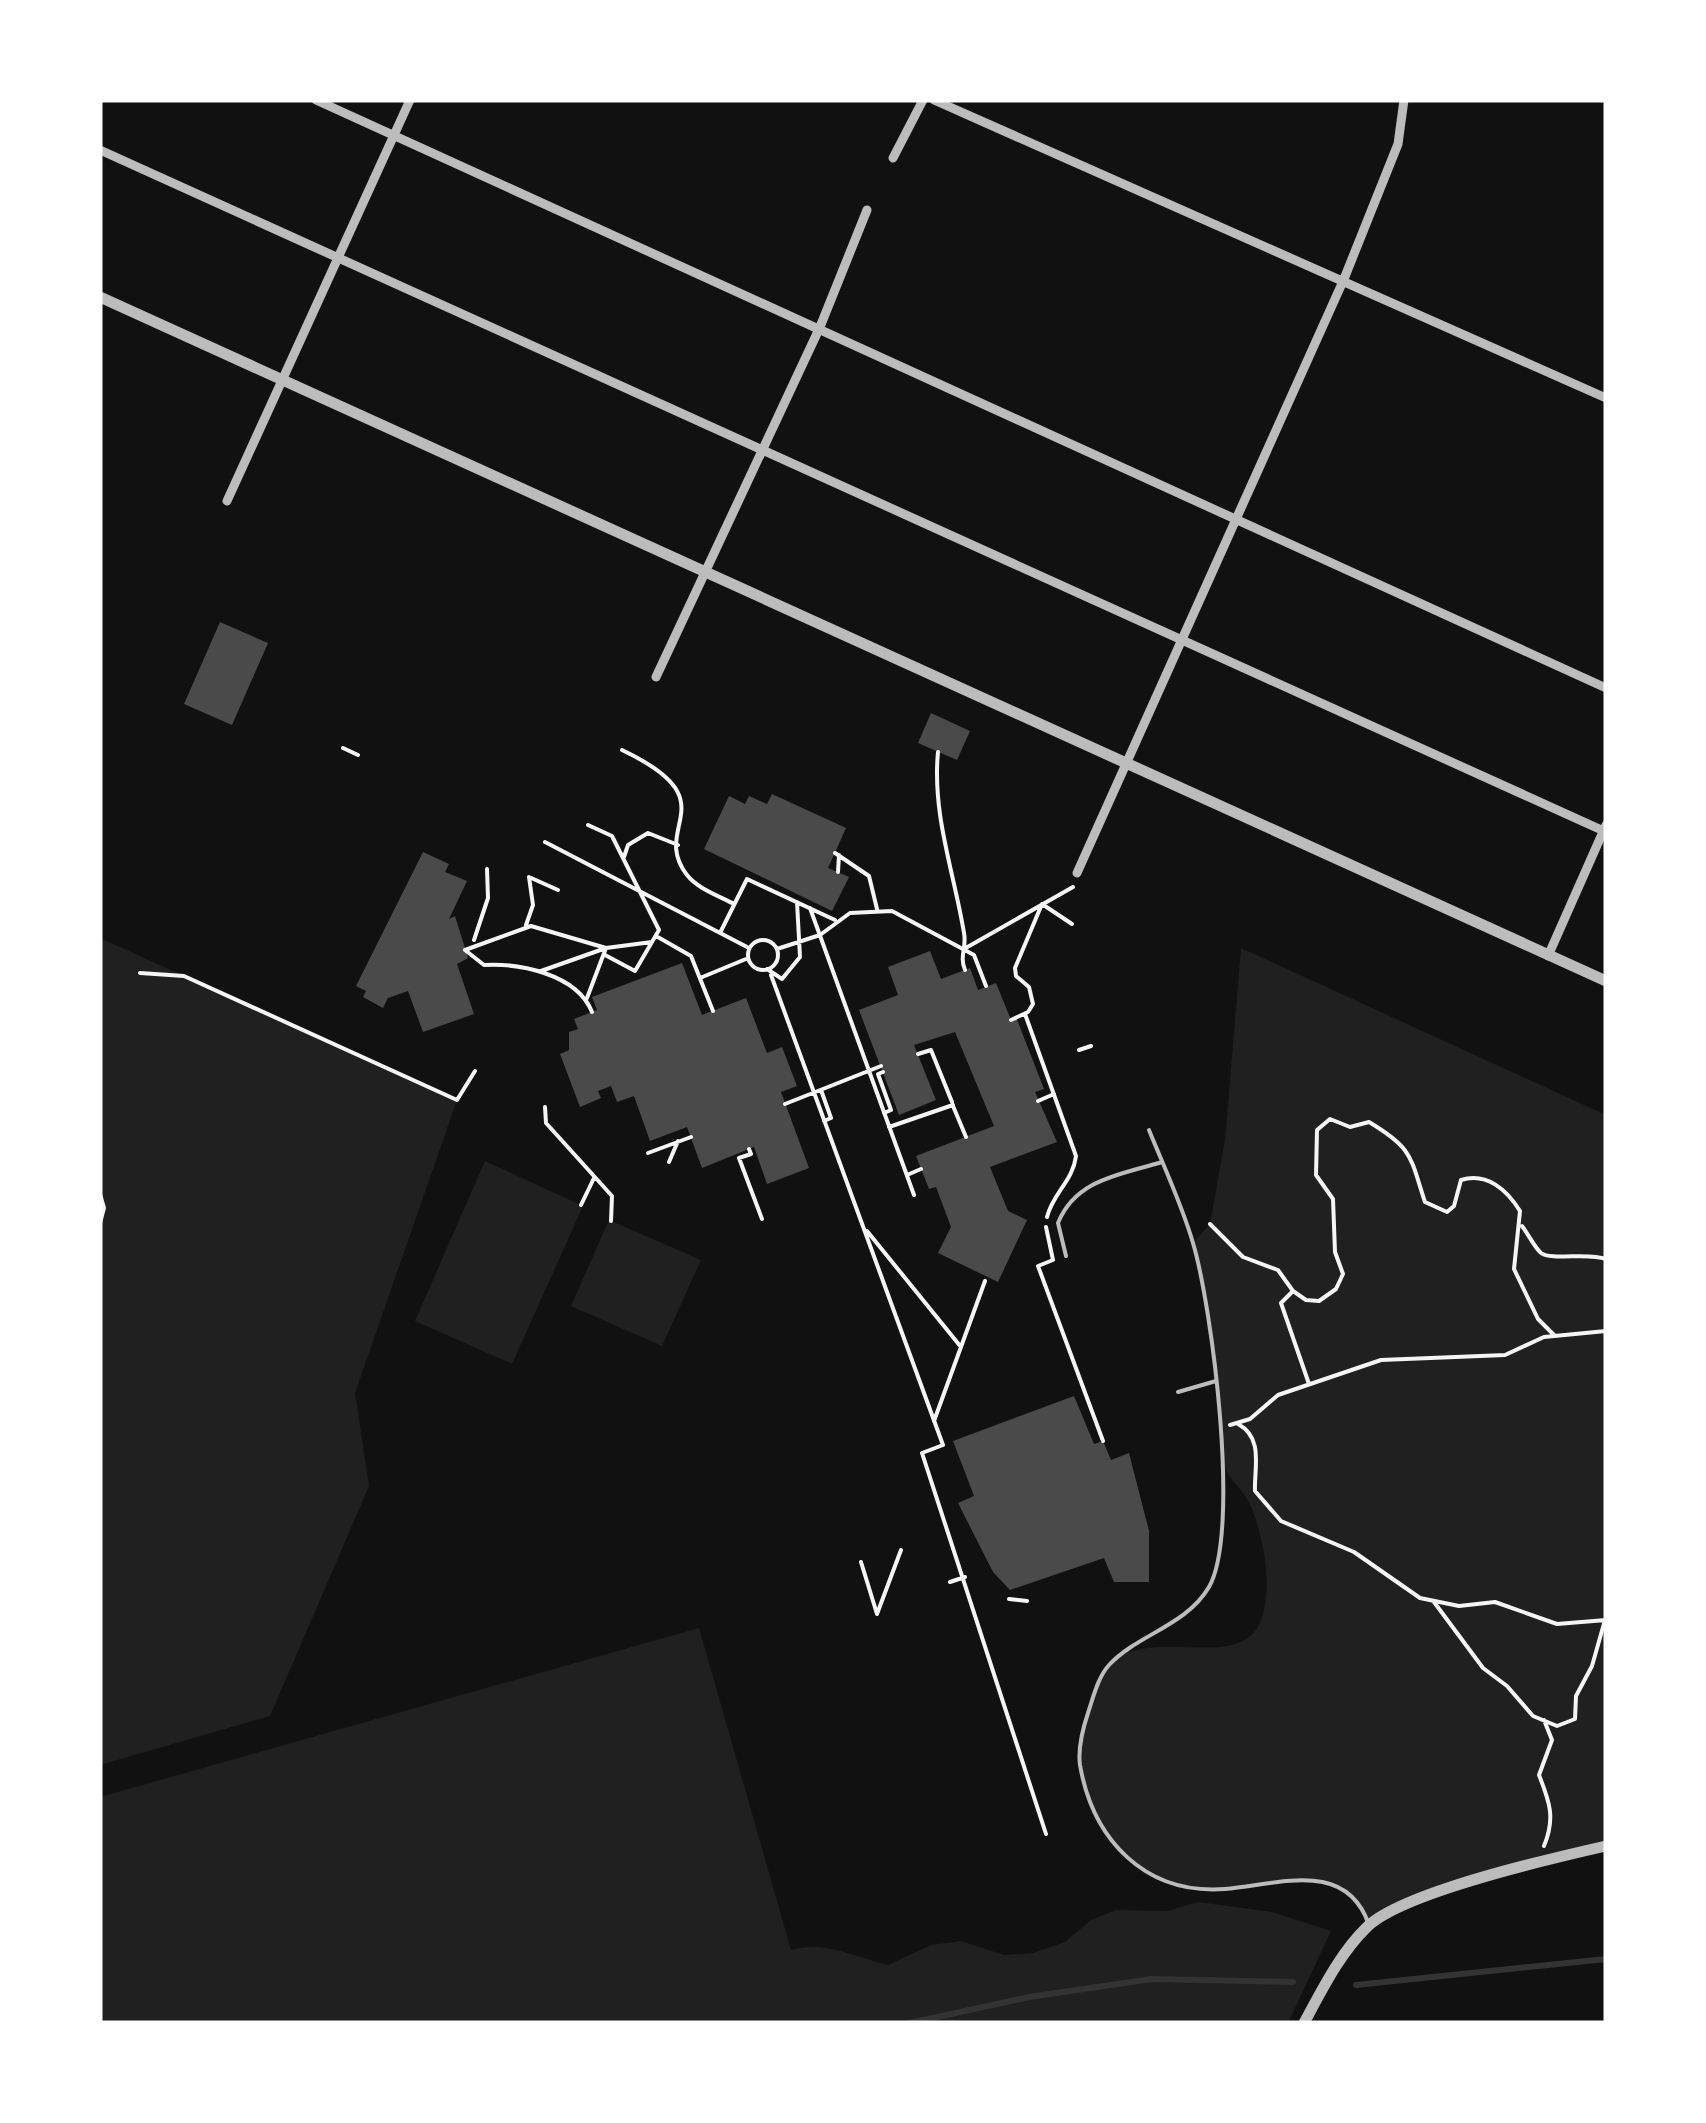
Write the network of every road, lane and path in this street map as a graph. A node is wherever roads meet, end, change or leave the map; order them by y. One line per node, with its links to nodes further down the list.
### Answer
1 (316, 100): 6 (street)
2 (410, 100): 6 (street)
3 (923, 100): 8 (street)
4 (934, 100): 11 (street)
5 (1404, 100): 11 (street)
6 (393, 135): 10 (street); 13 (street)
7 (100, 150): 10 (street)
8 (892, 158)
9 (866, 210): 13 (street)
10 (335, 258): 14 (street); 16 (street)
11 (1344, 279): 15 (street); 18 (street)
12 (100, 297): 14 (street)
13 (820, 327): 16 (street); 18 (street)
14 (282, 378): 17 (street); 19 (street)
15 (1606, 398)
16 (760, 450): 19 (street); 20 (street)
17 (227, 501)
18 (1237, 517): 20 (street); 22 (street)
19 (706, 569): 21 (street); 27 (street)
20 (1182, 641): 27 (street); 29 (street)
21 (656, 676)
22 (1606, 688)
23 (343, 748): 26 (path)
24 (622, 750): 31 (path)
25 (938, 752): 55 (path)
26 (358, 756)
27 (1127, 763): 35 (street); 57 (street)
28 (588, 825): 32 (path)
29 (1605, 830): 57 (street)
30 (545, 842): 38 (path)
31 (678, 845): 32 (path); 40 (path)
32 (624, 856): 38 (path)
33 (487, 869): 51 (path)
34 (838, 872): 43 (path)
35 (1077, 873)
36 (1073, 887): 41 (path)
37 (558, 890): 46 (path)
38 (640, 890): 47 (path); 49 (path)
39 (797, 902): 40 (path); 42 (path); 50 (path)
40 (734, 904): 47 (path)
41 (1042, 904): 45 (path); 55 (path); 65 (path)
42 (810, 908): 44 (path); 48 (path)
43 (877, 909): 44 (path); 55 (path)
44 (835, 920): 48 (path)
45 (1072, 924)
46 (524, 928): 52 (path); 62 (path)
47 (720, 933): 53 (path)
48 (820, 936): 50 (path); 79 (path)
49 (654, 939): 52 (path); 61 (path); 66 (path)
50 (801, 939): 54 (path); 64 (path)
51 (474, 940)
52 (606, 948): 56 (path); 62 (path)
53 (749, 948): 54 (path); 58 (path)
54 (777, 949): 59 (path)
55 (963, 949): 60 (path); 70 (path)
56 (604, 955): 61 (path); 71 (path)
57 (1548, 956): 68 (street)
58 (748, 958): 59 (path); 66 (path)
59 (767, 969): 64 (path)
60 (965, 970)
61 (635, 971): 67 (path)
62 (541, 972): 71 (path)
63 (140, 973): 80 (path)
64 (770, 976): 82 (path)
65 (1016, 976): 69 (path); 74 (path)
66 (700, 978): 72 (path)
67 (638, 979)
68 (1606, 981)
69 (1012, 982)
70 (986, 986)
71 (587, 998): 73 (path)
72 (713, 1011)
73 (592, 1012)
74 (1026, 1014): 75 (path); 83 (path)
75 (1010, 1020)
76 (1091, 1046): 77 (path)
77 (1078, 1050)
78 (918, 1054): 85 (path)
79 (869, 1070): 81 (path); 88 (path); 88 (path)
80 (475, 1071)
81 (820, 1090): 82 (path); 89 (path)
82 (814, 1093): 86 (path); 89 (path)
83 (1054, 1094): 84 (path); 122 (path)
84 (1038, 1100)
85 (952, 1103): 90 (path); 93 (path)
86 (786, 1104)
87 (545, 1107): 101 (path)
88 (884, 1113): 90 (path)
89 (824, 1121): 110 (path)
90 (889, 1127): 100 (path)
91 (1149, 1130): 98 (lane)
92 (690, 1136): 94 (path)
93 (966, 1136)
94 (678, 1141): 96 (path); 97 (path)
95 (749, 1149): 105 (path)
96 (648, 1153)
97 (668, 1162)
98 (1162, 1162): 111 (lane); 118 (lane)
99 (921, 1170): 100 (path)
100 (906, 1175): 103 (path)
101 (595, 1176): 104 (path); 106 (path)
102 (100, 1194): 107 (path)
103 (914, 1195)
104 (581, 1205)
105 (762, 1218)
106 (611, 1220)
107 (100, 1223)
108 (1210, 1224): 114 (path)
109 (1521, 1225): 112 (path); 114 (path); 116 (path)
110 (864, 1227): 117 (path); 121 (path)
111 (1066, 1256)
112 (1606, 1259)
113 (985, 1281): 117 (path)
114 (1293, 1290): 119 (path)
115 (1606, 1331): 116 (path)
116 (1555, 1336): 119 (path)
117 (961, 1347): 121 (path)
118 (1216, 1381): 120 (lane); 135 (lane)
119 (1309, 1384): 128 (path)
120 (1178, 1392)
121 (934, 1422): 125 (path)
122 (1103, 1441)
123 (901, 1550): 124 (path)
124 (861, 1562)
125 (965, 1577): 126 (path); 132 (path)
126 (950, 1582)
127 (1009, 1599): 129 (path)
128 (1431, 1599): 130 (path); 131 (path)
129 (1026, 1602)
130 (1606, 1620): 131 (path)
131 (1544, 1720): 134 (path)
132 (1046, 1834)
133 (1606, 1846): 134 (street)
134 (1541, 1861): 135 (street)
135 (1369, 1925): 136 (street)
136 (1304, 2023)

